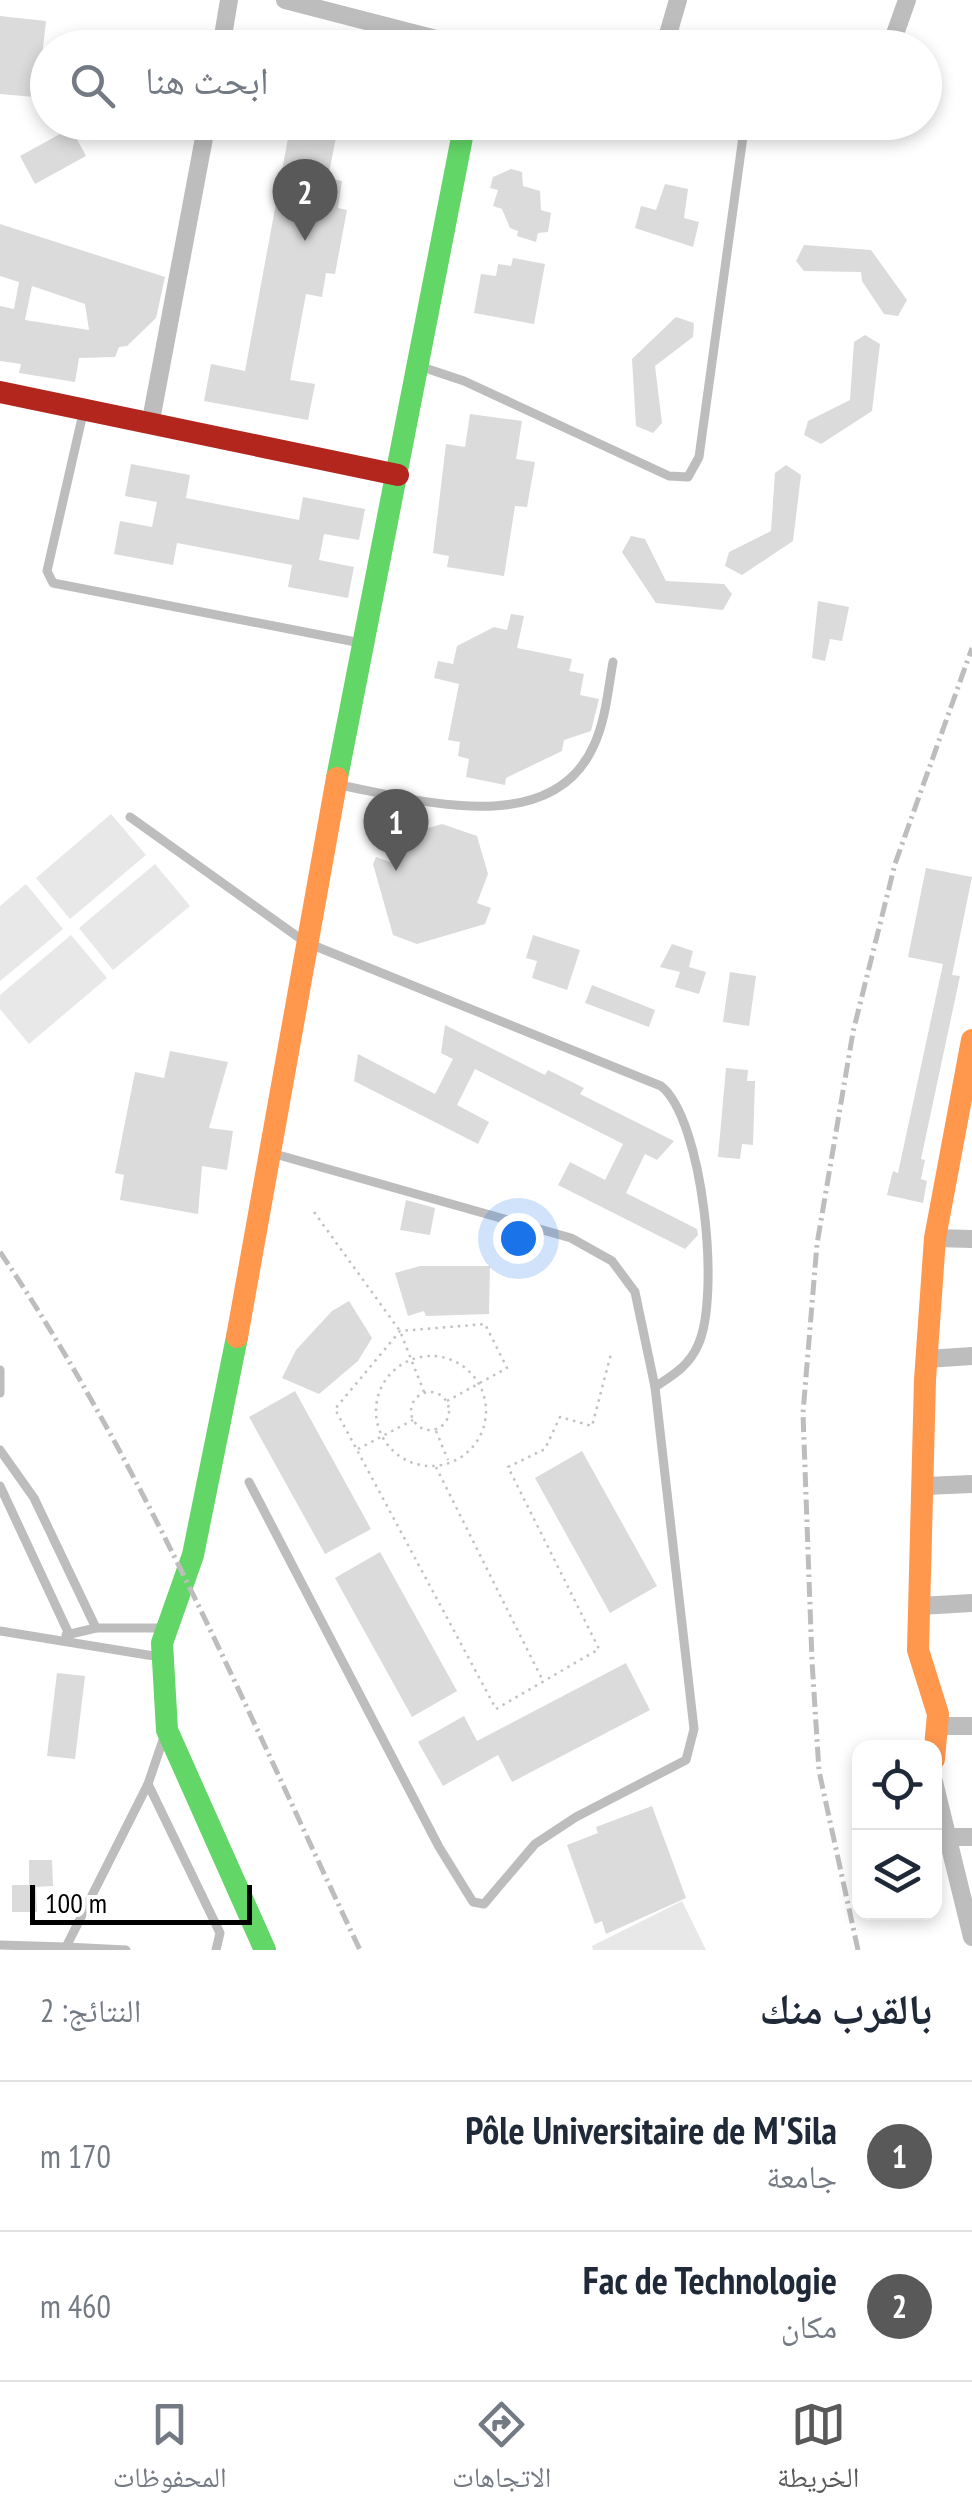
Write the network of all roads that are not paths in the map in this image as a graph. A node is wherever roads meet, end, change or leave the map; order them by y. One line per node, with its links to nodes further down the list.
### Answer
1 (230, 0): 5 (street)
2 (286, 0): 6 (street)
3 (678, 0): 7 (street)
4 (907, 0): 8 (street)
5 (224, 30)
6 (401, 30)
7 (669, 30)
8 (896, 30)
9 (203, 140): 15 (street)
10 (462, 140): 12 (street)
11 (743, 140): 12 (lane)
12 (418, 366): 16 (street)
13 (0, 392): 14 (street)
14 (84, 408): 15 (street); 17 (lane)
15 (151, 420): 16 (street)
16 (398, 475): 17 (street)
17 (364, 644): 19 (street)
18 (613, 662): 19 (lane)
19 (336, 785): 21 (street)
20 (130, 817): 21 (lane)
21 (305, 942): 24 (street); 30 (lane)
22 (972, 1040): 23 (street)
23 (964, 1120): 25 (street)
24 (272, 1154): 30 (lane); 40 (street)
25 (935, 1238): 26 (street); 28 (street)
26 (972, 1239)
27 (972, 1356): 28 (street)
28 (926, 1359): 36 (street)
29 (0, 1370): 31 (lane)
30 (655, 1387): 33 (lane)
31 (0, 1393)
32 (0, 1450): 39 (lane)
33 (248, 1482)
34 (972, 1484): 36 (street)
35 (0, 1486): 42 (lane)
36 (926, 1486): 38 (street)
37 (972, 1603): 38 (street)
38 (920, 1606): 45 (street)
39 (96, 1628): 40 (lane); 42 (lane)
40 (165, 1628): 44 (street)
41 (0, 1632): 43 (lane)
42 (69, 1634): 43 (lane)
43 (53, 1637): 44 (lane)
44 (161, 1657): 47 (street)
45 (938, 1726): 46 (street); 48 (street)
46 (972, 1726)
47 (166, 1730): 49 (lane); 58 (street)
48 (936, 1740)
49 (148, 1784): 55 (lane); 57 (lane)
50 (942, 1810): 51 (street)
51 (950, 1838): 52 (street); 53 (street)
52 (972, 1838)
53 (972, 1937)
54 (0, 1945): 55 (lane)
55 (66, 1947): 56 (lane)
56 (126, 1950)
57 (216, 1950)
58 (264, 1950)

